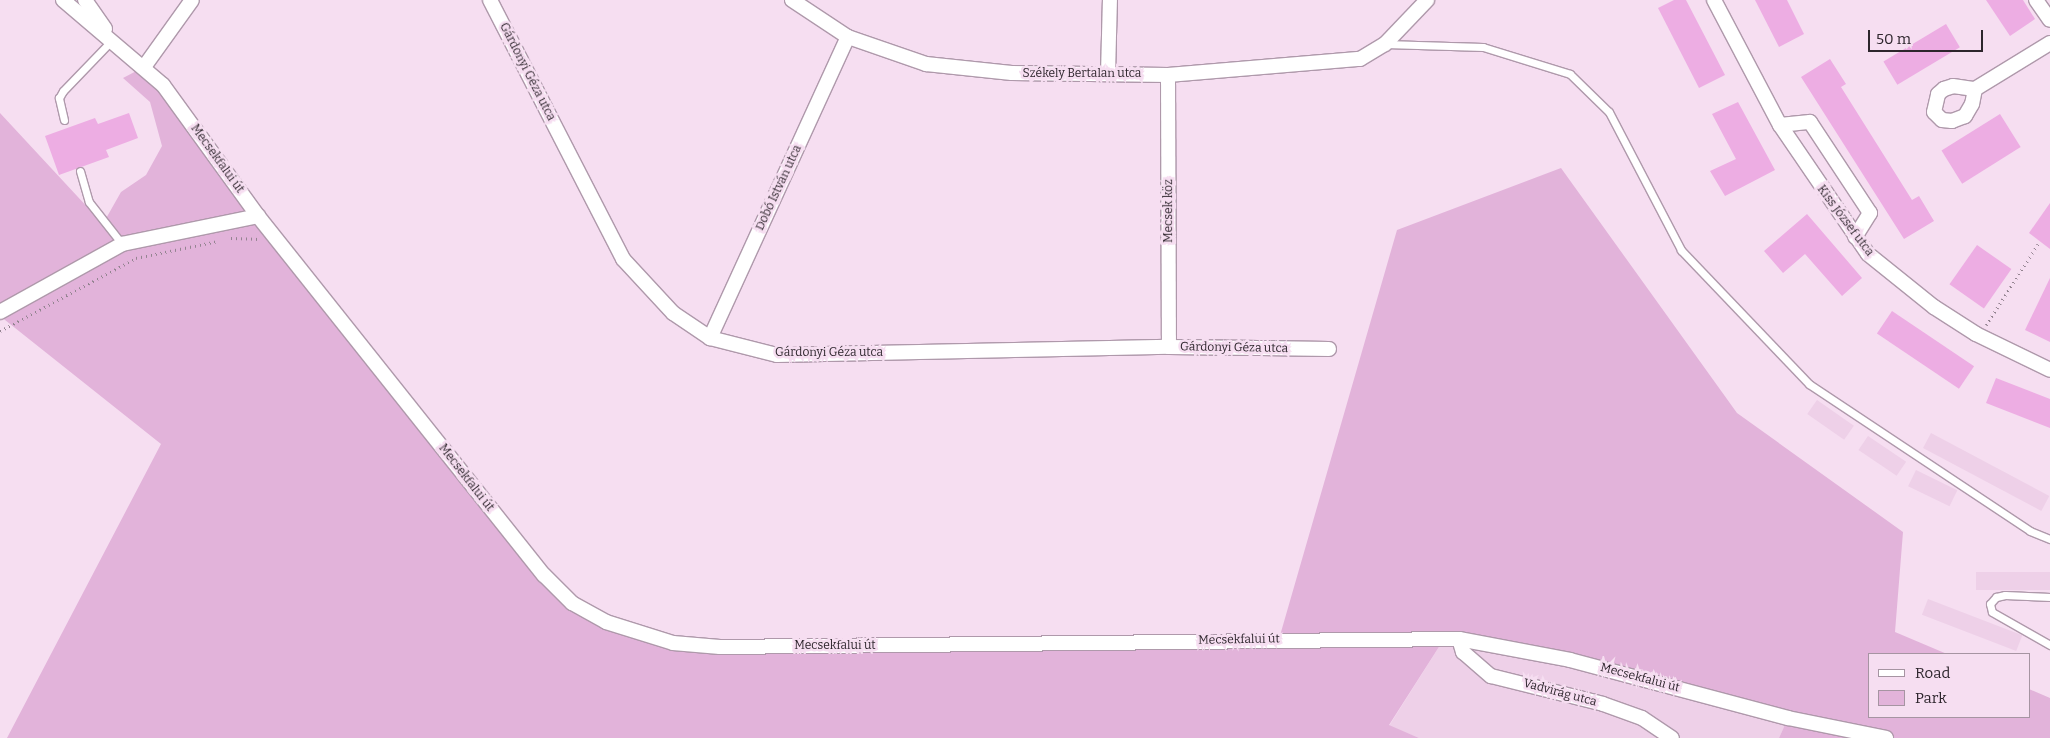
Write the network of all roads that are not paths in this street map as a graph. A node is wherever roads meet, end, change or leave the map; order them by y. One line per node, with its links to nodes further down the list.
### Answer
1 (62, 0): 12 (street, Mecsekfalui út)
2 (85, 0): 12 (street)
3 (192, 0): 15 (street)
4 (490, 0): 26 (street, Gárdonyi Géza utca)
5 (792, 0): 11 (street, Székely Bertalan utca)
6 (1110, 0): 16 (street)
7 (1426, 0): 14 (street, Székely Bertalan utca)
8 (1714, 0): 20 (street, Kiss József utca)
9 (2036, 0): 10 (street)
10 (2050, 20)
11 (848, 37): 16 (street, Székely Bertalan utca); 26 (street, Dobó István utca)
12 (112, 40): 15 (street, Mecsekfalui út); 19 (lane)
13 (2050, 43): 18 (street)
14 (1385, 44): 17 (street, Székely Bertalan utca); 30 (lane)
15 (144, 67): 22 (street, Mecsekfalui út)
16 (1108, 74): 17 (street, Székely Bertalan utca)
17 (1168, 75): 27 (street, Mecsek köz)
18 (1975, 89)
19 (64, 120)
20 (1780, 125): 23 (street, Kiss József utca); 23 (street)
21 (80, 171): 24 (lane)
22 (258, 216): 24 (street); 32 (street, Mecsekfalui út)
23 (1855, 237): 29 (street, Kiss József utca)
24 (122, 244): 25 (street)
25 (0, 312)
26 (710, 338): 27 (street, Gárdonyi Géza utca)
27 (1169, 348): 28 (street, Gárdonyi Géza utca)
28 (1329, 349)
29 (2050, 370)
30 (2050, 539)
31 (2050, 596): 33 (lane)
32 (1459, 639): 34 (street, Vadvirág utca); 35 (street, Mecsekfalui út)
33 (2050, 645)
34 (1672, 738)
35 (1886, 738)

